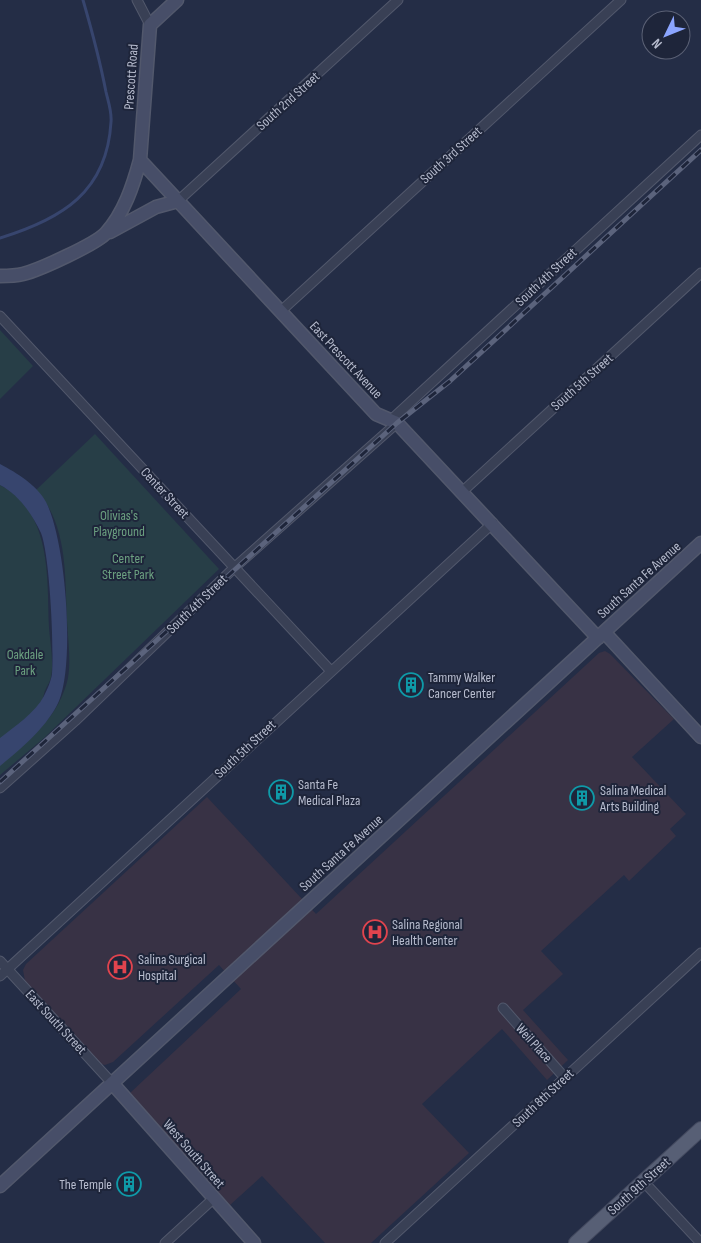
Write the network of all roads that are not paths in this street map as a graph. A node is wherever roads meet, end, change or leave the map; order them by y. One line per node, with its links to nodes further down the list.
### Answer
1 (137, 0): 5 (street)
2 (177, 0): 5 (street)
3 (398, 0): 8 (street, South 2nd Street)
4 (621, 0): 12 (street, South 3rd Street)
5 (150, 25): 7 (street, Prescott Road)
6 (701, 135): 14 (street, South 4th Street)
7 (140, 160): 8 (street, East Prescott Avenue); 9 (street, Prescott Road)
8 (178, 201): 9 (street); 12 (street, East Prescott Avenue)
9 (105, 235): 11 (street)
10 (701, 274): 15 (street, South 5th Street)
11 (0, 276)
12 (281, 311): 14 (street, East Prescott Avenue)
13 (0, 316): 18 (street, Center Street)
14 (394, 421): 15 (street, East Prescott Avenue); 18 (street, South 4th Street)
15 (463, 491): 16 (street, East Prescott Avenue)
16 (492, 523): 19 (street, East Prescott Avenue); 20 (street, South 5th Street)
17 (701, 543): 19 (street, South Santa Fe Avenue)
18 (235, 567): 20 (street, Center Street); 22 (street, South 4th Street)
19 (601, 635): 21 (street, East Prescott Avenue); 29 (street, South Santa Fe Avenue)
20 (330, 670): 25 (street, South 5th Street)
21 (701, 737)
22 (0, 788)
23 (701, 953): 28 (street, South 8th Street)
24 (0, 961): 25 (street, East South Street)
25 (7, 969): 26 (street, South 5th Street); 29 (street, East South Street)
26 (0, 976)
27 (503, 1008): 28 (street, Weil Place)
28 (565, 1078): 36 (street, South 8th Street)
29 (112, 1083): 32 (street, South Santa Fe Avenue); 33 (street, West South Street)
30 (701, 1129): 31 (main road, South 9th Street)
31 (644, 1182): 37 (main road, South 9th Street); 38 (street)
32 (0, 1186)
33 (213, 1199): 34 (street); 35 (street, West South Street)
34 (164, 1243)
35 (254, 1243)
36 (385, 1243)
37 (576, 1243)
38 (701, 1243)

